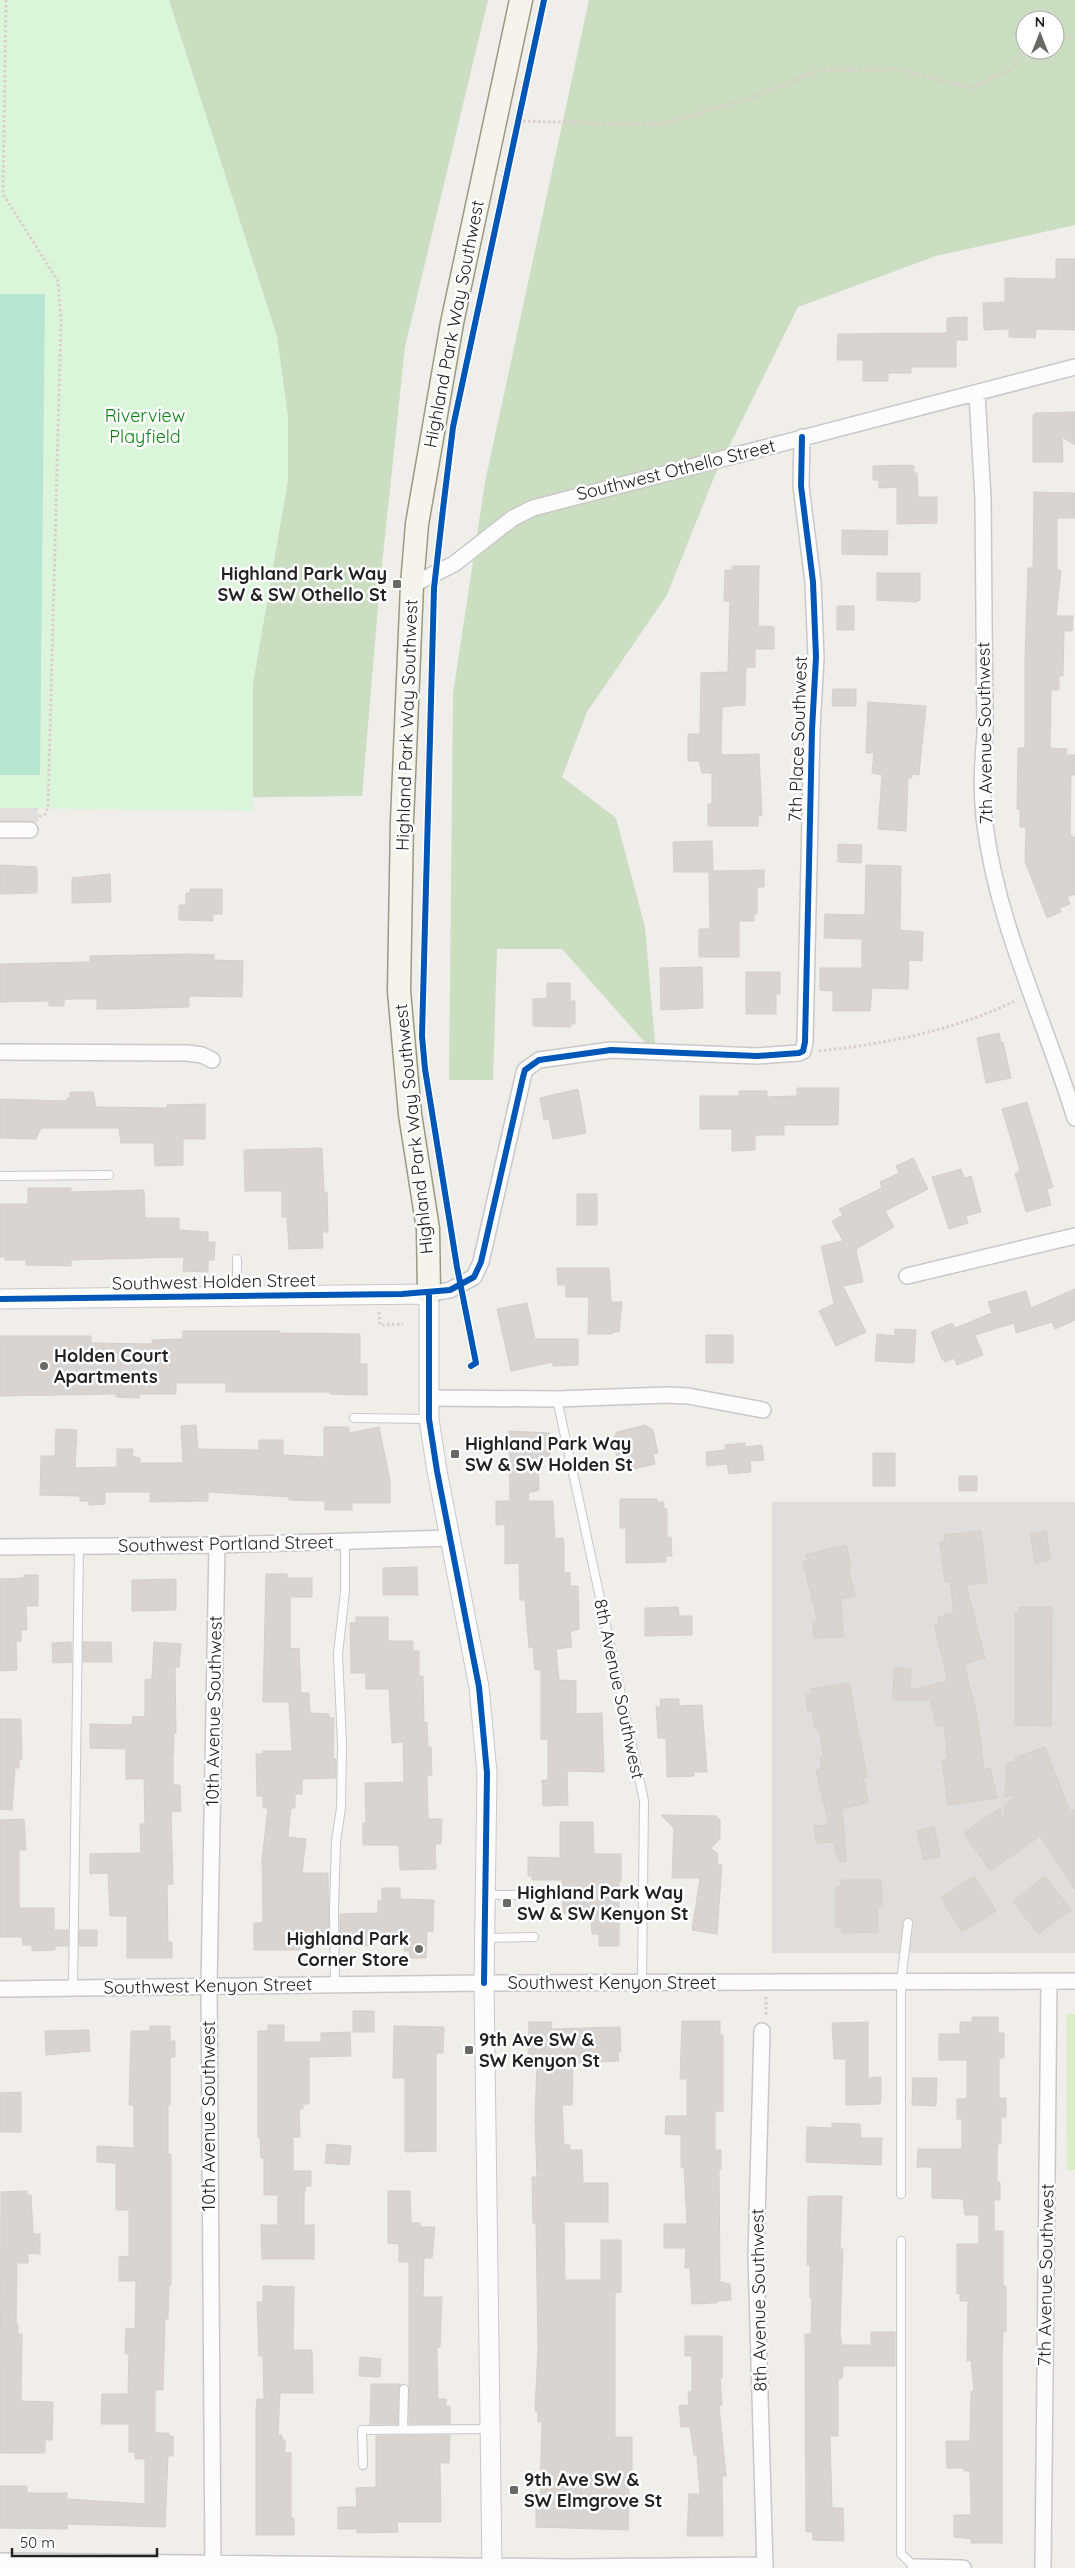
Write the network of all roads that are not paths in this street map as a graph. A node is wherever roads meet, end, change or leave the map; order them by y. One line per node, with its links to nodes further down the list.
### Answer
1 (521, 0): 5 (main road, Highland Park Way Southwest)
2 (1075, 367): 3 (street, Southwest Othello Street)
3 (977, 394): 4 (street, Southwest Othello Street); 10 (street, 7th Avenue Southwest)
4 (802, 437): 5 (street, Southwest Othello Street); 16 (street, 7th Place Southwest)
5 (412, 585): 16 (main road, Highland Park Way Southwest)
6 (0, 830): 7 (street)
7 (30, 830)
8 (0, 1052): 9 (street)
9 (212, 1060)
10 (1075, 1118)
11 (109, 1175): 12 (lane)
12 (0, 1176)
13 (1075, 1236): 15 (street)
14 (237, 1259): 17 (lane)
15 (907, 1276)
16 (429, 1294): 17 (street, Southwest Holden Street); 19 (street, Highland Park Way Southwest)
17 (237, 1297): 18 (street, Southwest Holden Street)
18 (0, 1299)
19 (429, 1398): 20 (street); 23 (street, Highland Park Way Southwest)
20 (557, 1399): 21 (street); 35 (lane, 8th Avenue Southwest)
21 (763, 1410)
22 (354, 1418): 23 (lane)
23 (430, 1419): 24 (street, Highland Park Way Southwest)
24 (451, 1538): 25 (street, Southwest Portland Street); 29 (street, Highland Park Way Southwest)
25 (345, 1542): 26 (street, Southwest Portland Street); 39 (lane)
26 (217, 1545): 28 (street, Southwest Portland Street); 40 (street, 10th Avenue Southwest)
27 (0, 1547): 28 (street, Southwest Portland Street)
28 (79, 1547): 42 (lane)
29 (485, 1895): 30 (lane); 33 (street, Highland Park Way Southwest)
30 (534, 1895)
31 (908, 1923): 36 (lane)
32 (534, 1937): 33 (lane)
33 (485, 1938): 38 (street, Highland Park Way Southwest)
34 (1075, 1981): 37 (street, Southwest Kenyon Street)
35 (642, 1982): 36 (street, Southwest Kenyon Street); 38 (street, Southwest Kenyon Street)
36 (901, 1982): 37 (street, Southwest Kenyon Street); 44 (lane)
37 (1049, 1982): 58 (street, 7th Avenue Southwest)
38 (484, 1983): 39 (street, Southwest Kenyon Street); 48 (street, Highland Park Way Southwest)
39 (336, 1985): 40 (street, Southwest Kenyon Street)
40 (208, 1986): 42 (street, Southwest Kenyon Street); 52 (street, 10th Avenue Southwest)
41 (0, 1988): 42 (street, Southwest Kenyon Street)
42 (73, 1988)
43 (764, 2027): 54 (street, 8th Avenue Southwest)
44 (901, 2194)
45 (901, 2241): 56 (lane)
46 (404, 2389): 47 (lane)
47 (404, 2429): 48 (lane); 49 (lane)
48 (490, 2429): 55 (street, Highland Park Way Southwest)
49 (363, 2464)
50 (0, 2562): 51 (street)
51 (70, 2565): 52 (street)
52 (213, 2565): 53 (street)
53 (357, 2566): 55 (street)
54 (765, 2566): 55 (street)
55 (492, 2567)
56 (916, 2567): 57 (street)
57 (963, 2568)
58 (1043, 2568)

